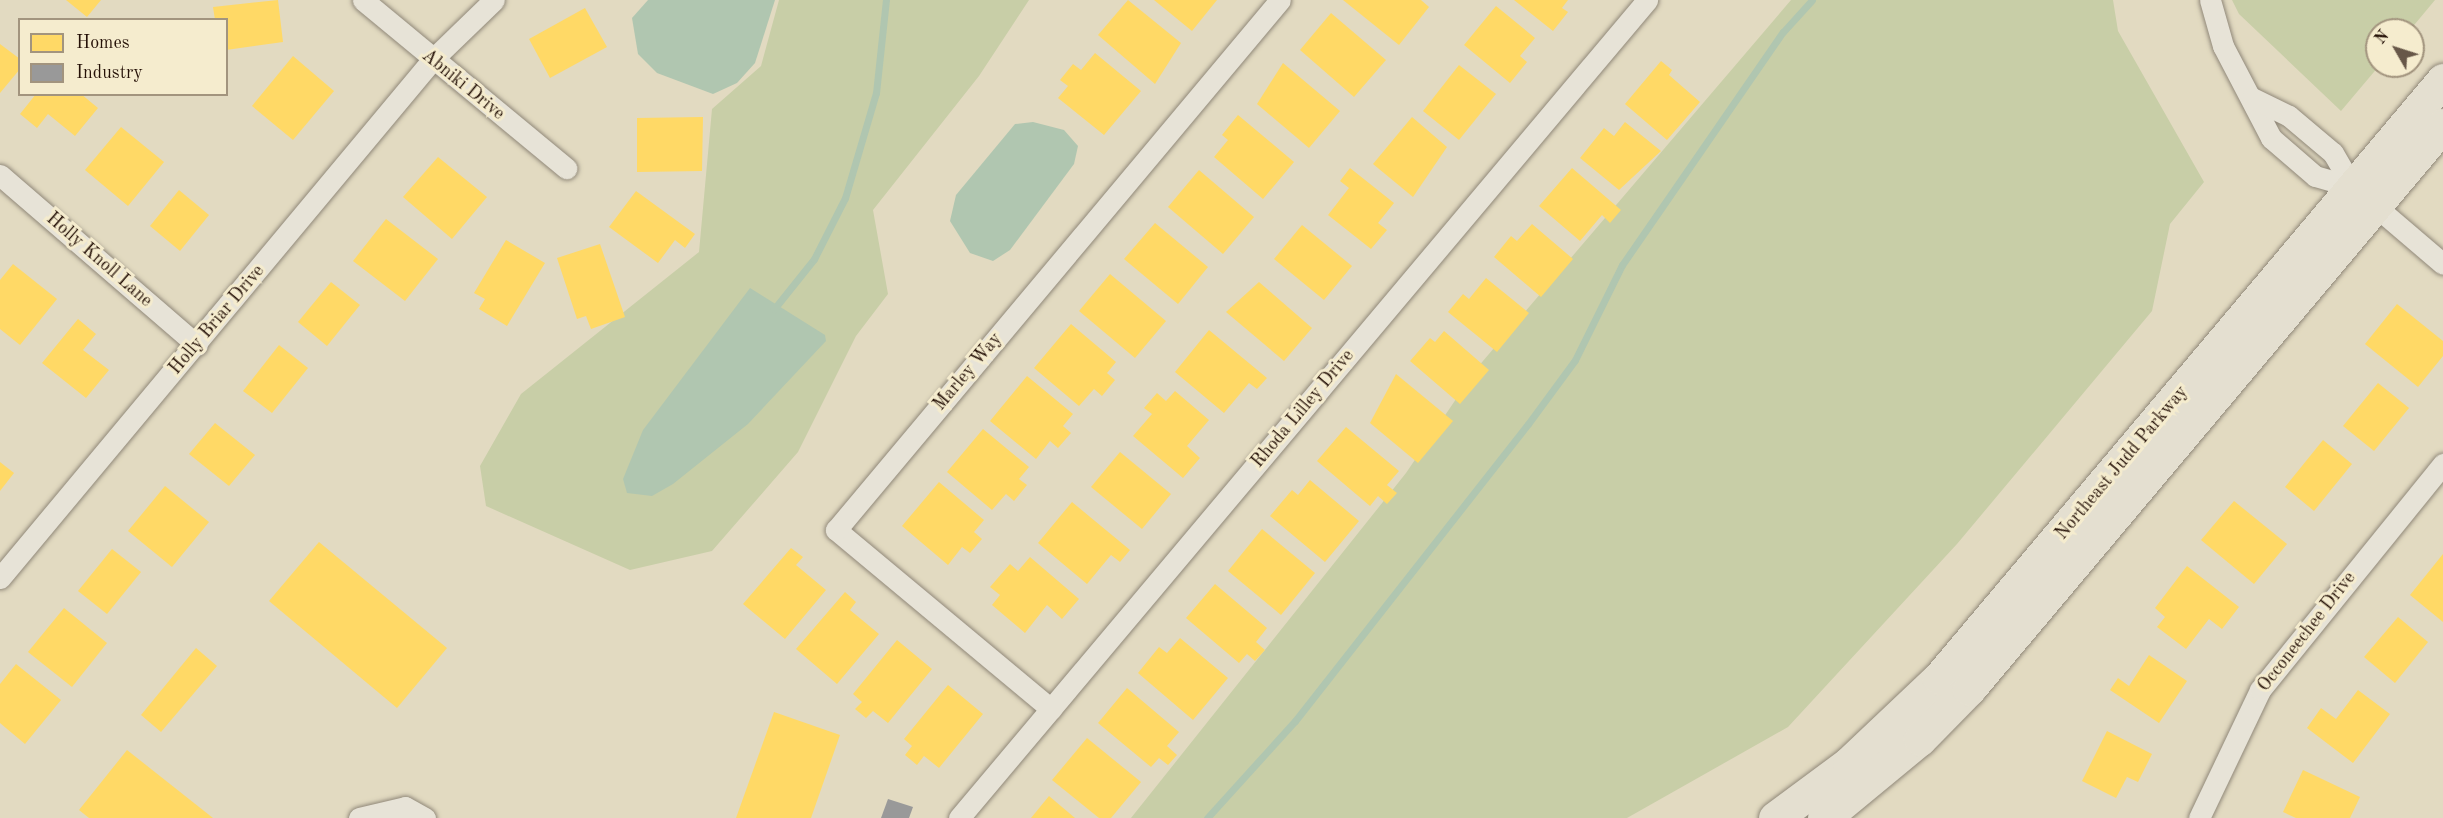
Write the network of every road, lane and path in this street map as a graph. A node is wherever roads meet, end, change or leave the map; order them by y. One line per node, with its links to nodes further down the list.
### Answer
1 (363, 0): 6 (street, Abniki Drive)
2 (495, 0): 6 (street, Holly Briar Drive)
3 (1280, 0): 17 (street, Marley Way)
4 (1647, 0): 17 (street, Rhoda Lilley Drive)
5 (2210, 0): 8 (street)
6 (432, 60): 10 (street, Abniki Drive); 14 (street, Holly Briar Drive)
7 (2443, 80): 12 (highway, Northeast Judd Parkway)
8 (2252, 98): 12 (street); 12 (street)
9 (2443, 125): 12 (highway, Northeast Judd Parkway)
10 (566, 168)
11 (0, 175): 14 (street, Holly Knoll Lane)
12 (2363, 197): 13 (street); 21 (highway, Northeast Judd Parkway); 22 (highway, Northeast Judd Parkway)
13 (2443, 264)
14 (197, 345): 16 (street, Holly Briar Drive)
15 (2443, 464): 23 (street, Occoneechee Drive)
16 (0, 578)
17 (1051, 709): 20 (street, Rhoda Lilley Drive)
18 (359, 818): 19 (street)
19 (425, 818)
20 (959, 818)
21 (1775, 818)
22 (1824, 818)
23 (2199, 818)

